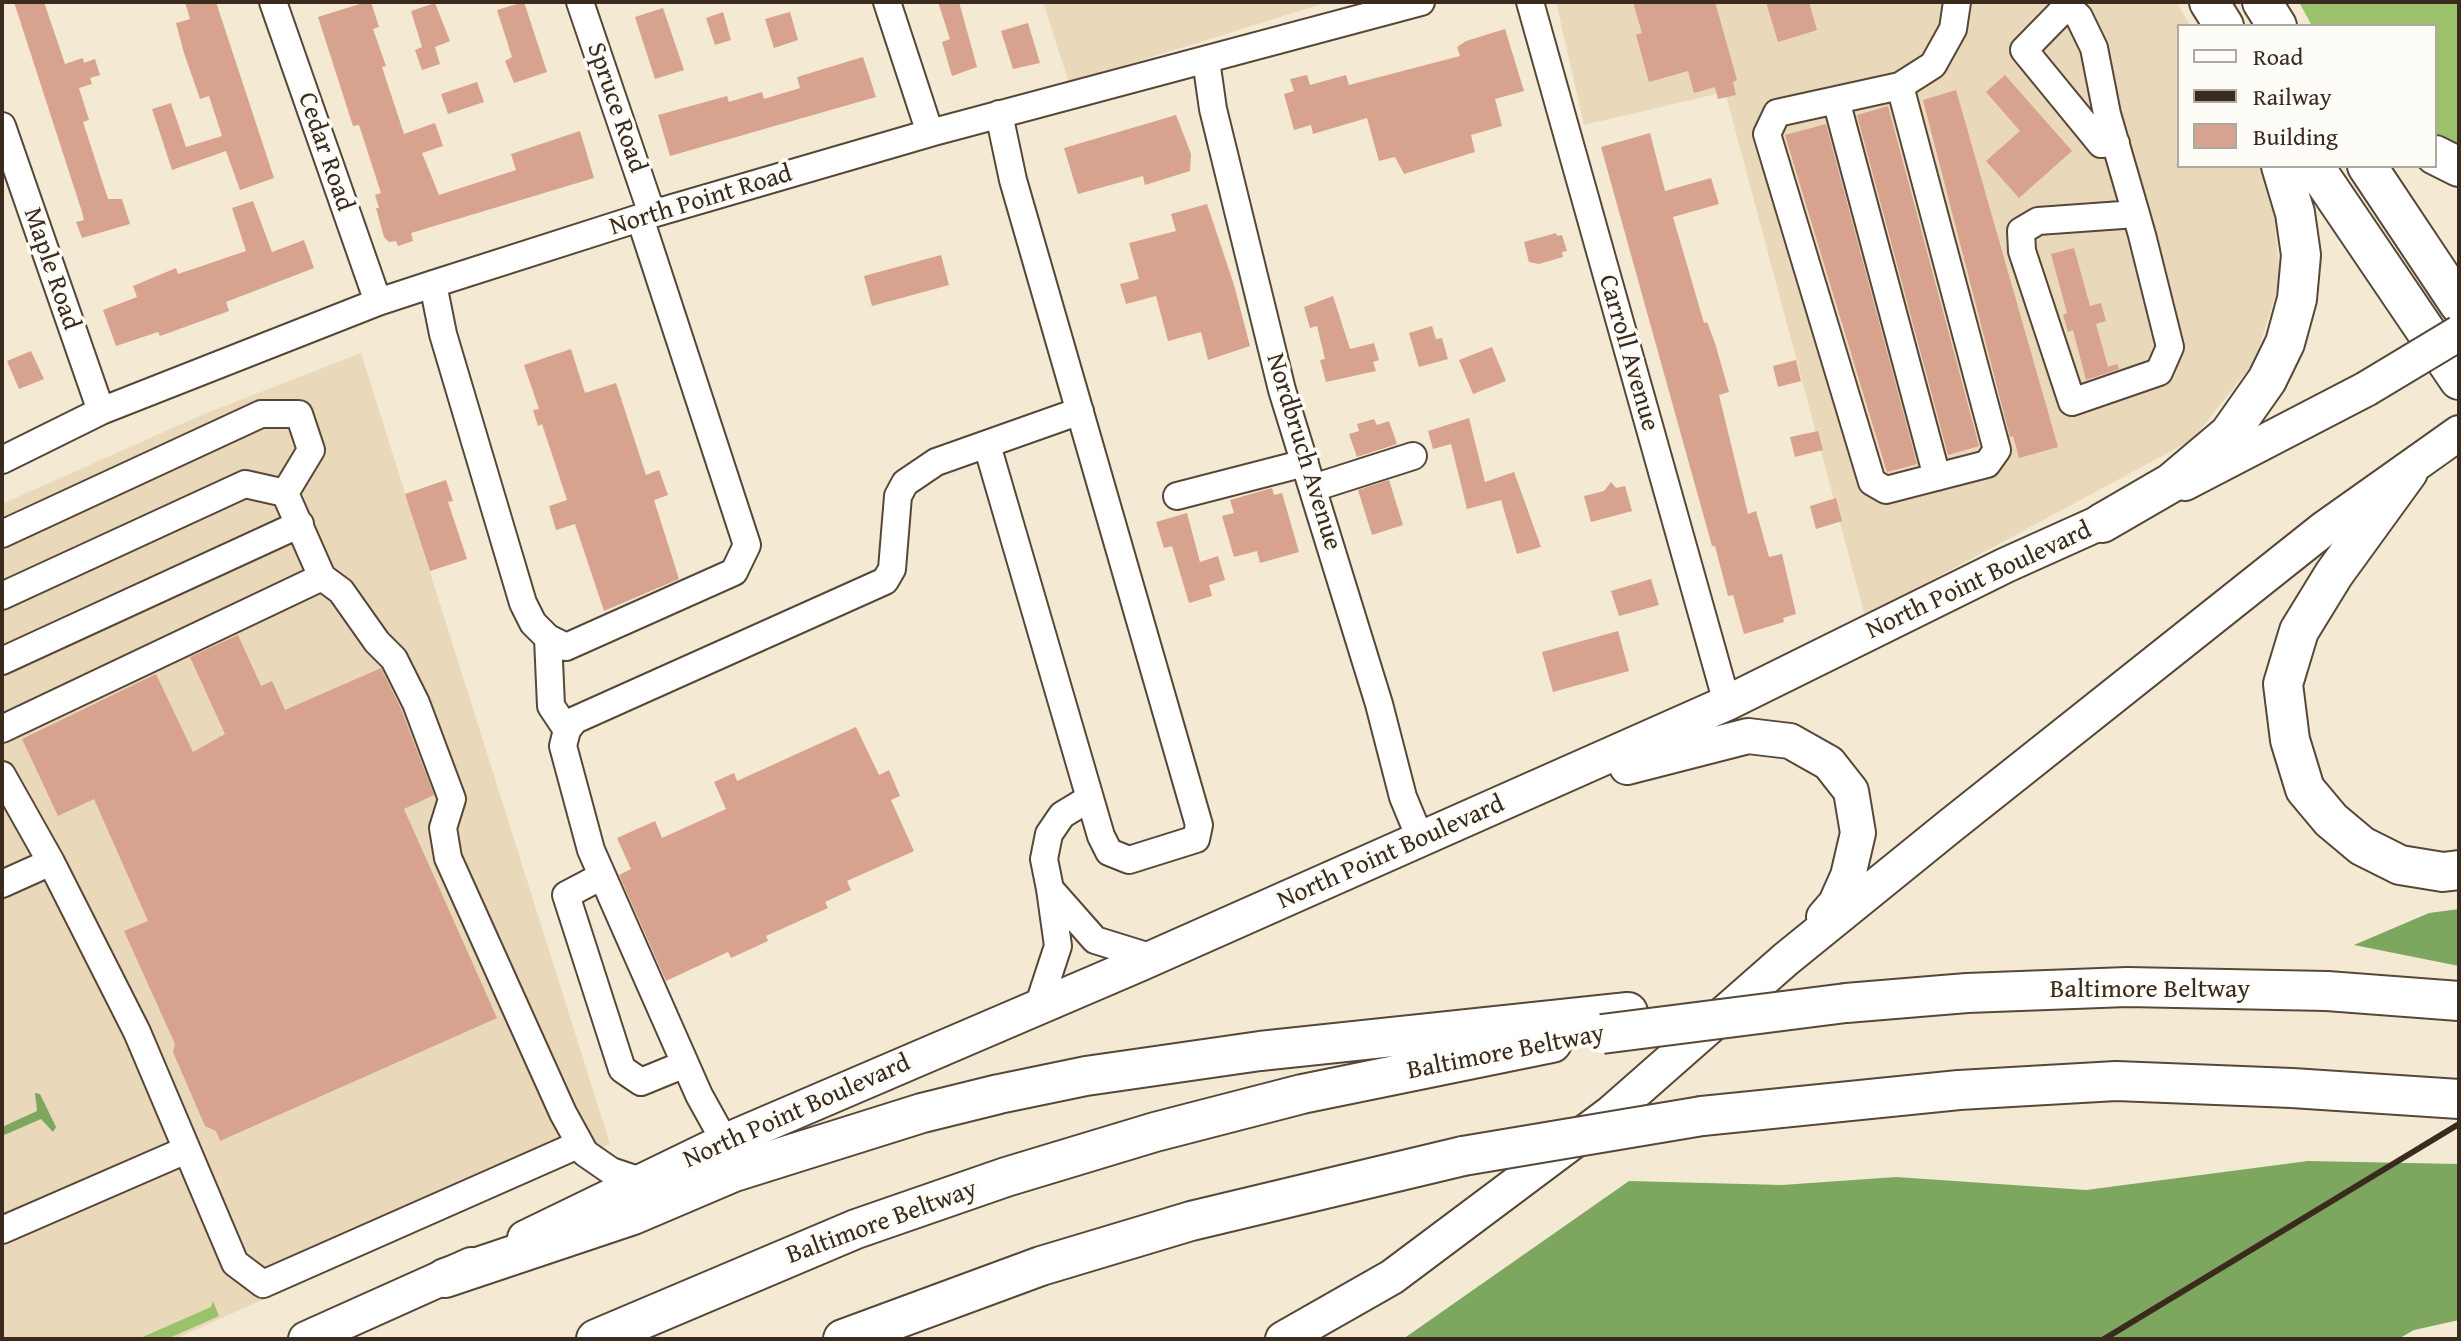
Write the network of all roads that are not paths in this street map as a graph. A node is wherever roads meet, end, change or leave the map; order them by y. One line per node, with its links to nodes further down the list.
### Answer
1 (273, 2): 27 (street, Cedar Road)
2 (580, 2): 25 (street, Spruce Road)
3 (887, 2): 17 (street)
4 (1421, 2): 12 (street, North Point Road)
5 (1530, 2): 50 (street, Carroll Avenue)
6 (1957, 2): 13 (street)
7 (2209, 2): 10 (highway)
8 (2262, 2): 11 (highway)
9 (2071, 11): 18 (street); 18 (street)
10 (2223, 24)
11 (2276, 24)
12 (1206, 60): 15 (street, North Point Road); 37 (street, Nordbruch Avenue)
13 (1900, 86): 14 (street); 39 (street)
14 (1836, 100): 39 (street); 39 (street)
15 (999, 114): 17 (street, North Point Road); 32 (street)
16 (2, 126): 31 (street, Maple Road)
17 (930, 133): 25 (street, North Point Road)
18 (2116, 143): 24 (street)
19 (2437, 156): 20 (highway)
20 (2459, 167)
21 (2282, 168): 43 (highway)
22 (2315, 168): 30 (highway)
23 (2368, 168): 28 (highway)
24 (2136, 214): 24 (street)
25 (646, 216): 26 (street, North Point Road); 48 (street, Spruce Road)
26 (433, 284): 27 (street, North Point Road); 48 (street)
27 (378, 302): 31 (street, North Point Road)
28 (2459, 304)
29 (2459, 333): 43 (main road, North Point Boulevard, bridge)
30 (2459, 380)
31 (101, 411): 36 (street, North Point Road)
32 (1080, 411): 34 (street); 54 (street)
33 (2459, 433): 38 (main road)
34 (987, 445): 52 (street); 54 (street)
35 (1413, 456): 40 (street)
36 (2, 460)
37 (1305, 463): 40 (street, Nordbruch Avenue); 42 (street)
38 (2408, 472): 58 (highway); 63 (main road)
39 (1937, 477)
40 (1313, 488): 56 (street, Nordbruch Avenue)
41 (285, 493): 44 (street); 45 (street); 47 (street)
42 (1177, 496)
43 (2102, 523): 50 (main road, North Point Boulevard)
44 (300, 524): 46 (street); 49 (street)
45 (2, 534)
46 (322, 577): 51 (street); 72 (street)
47 (2, 596)
48 (548, 638): 52 (street)
49 (2, 661)
50 (1727, 703): 55 (main road, North Point Boulevard)
51 (2, 729)
52 (567, 730): 59 (street)
53 (2, 775): 57 (street)
54 (1090, 798): 61 (street)
55 (1516, 798): 56 (main road, North Point Boulevard); 63 (main road)
56 (1420, 838): 62 (main road, North Point Boulevard)
57 (51, 862): 60 (street); 73 (street)
58 (2459, 870)
59 (602, 876): 67 (street); 67 (street)
60 (2, 884)
61 (1050, 889): 62 (street); 65 (street)
62 (1153, 958): 65 (main road, North Point Boulevard)
63 (1786, 959): 82 (main road)
64 (2459, 1001): 66 (highway, Baltimore Beltway, bridge)
65 (1038, 1007): 71 (main road, North Point Boulevard)
66 (1615, 1023): 77 (highway); 79 (highway, Baltimore Beltway)
67 (685, 1064): 71 (street)
68 (2459, 1099): 69 (highway)
69 (2376, 1102): 70 (highway); 74 (highway, bridge)
70 (2459, 1120)
71 (725, 1142): 75 (main road, North Point Boulevard)
72 (580, 1144): 73 (street); 75 (street)
73 (186, 1150): 76 (street)
74 (1463, 1156): 80 (highway); 81 (highway)
75 (641, 1181): 77 (main road, North Point Boulevard)
76 (2, 1230)
77 (445, 1278): 78 (main road, North Point Boulevard)
78 (306, 1339)
79 (596, 1339)
80 (843, 1339)
81 (916, 1339)
82 (1283, 1339)

